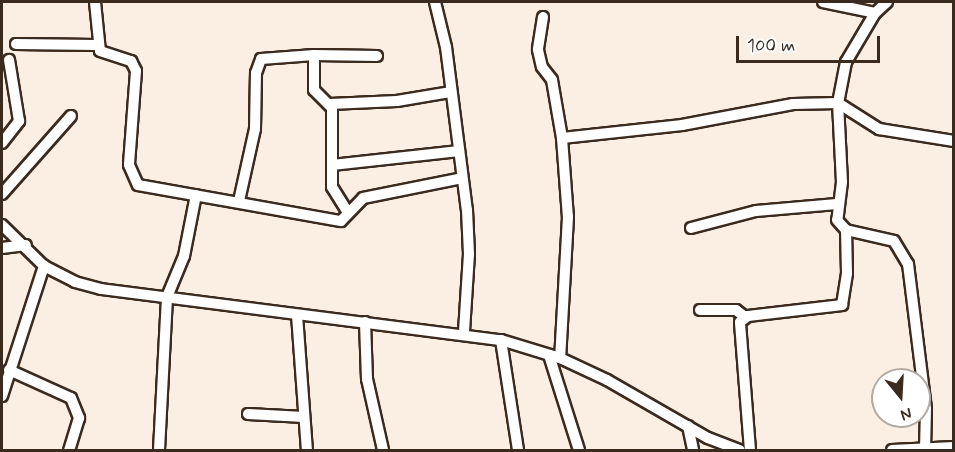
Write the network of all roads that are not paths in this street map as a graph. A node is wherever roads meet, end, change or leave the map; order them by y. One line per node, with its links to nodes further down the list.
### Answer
1 (95, 2): 8 (street)
2 (435, 2): 12 (street)
3 (823, 2): 5 (street)
4 (887, 2): 5 (street)
5 (875, 13): 13 (street)
6 (543, 17): 16 (street)
7 (16, 44): 8 (street)
8 (96, 45): 23 (street)
9 (314, 55): 10 (street); 14 (street); 24 (street)
10 (377, 56)
11 (9, 60): 18 (street)
12 (451, 92): 14 (street); 19 (street)
13 (838, 103): 16 (street); 17 (street); 25 (street)
14 (330, 104): 20 (street)
15 (71, 116): 22 (street)
16 (562, 138): 41 (street)
17 (954, 141)
18 (2, 143)
19 (459, 152): 20 (street); 21 (street)
20 (332, 165): 26 (street)
21 (462, 178): 26 (street); 38 (street)
22 (2, 194)
23 (196, 195): 24 (street); 33 (street)
24 (239, 201): 26 (street)
25 (837, 204): 28 (street); 29 (street)
26 (347, 211)
27 (2, 225): 30 (street)
28 (691, 228)
29 (846, 230): 36 (street); 48 (street)
30 (26, 245): 31 (street); 32 (street)
31 (2, 248)
32 (44, 266): 33 (street); 42 (street)
33 (167, 297): 35 (street); 50 (street)
34 (700, 310): 36 (street)
35 (297, 315): 37 (street); 45 (street)
36 (745, 317): 57 (street)
37 (365, 322): 38 (street); 52 (street)
38 (464, 333): 39 (street)
39 (501, 340): 40 (street); 53 (street)
40 (549, 355): 41 (street); 54 (street)
41 (560, 358): 46 (street)
42 (9, 370): 43 (street); 49 (street)
43 (2, 396)
44 (248, 414): 45 (street)
45 (304, 417): 51 (street)
46 (688, 426): 55 (street); 56 (street)
47 (954, 447): 48 (street)
48 (925, 448): 58 (street)
49 (69, 450)
50 (159, 450)
51 (307, 450)
52 (383, 450)
53 (518, 450)
54 (579, 450)
55 (693, 450)
56 (740, 450)
57 (750, 450)
58 (892, 450)

